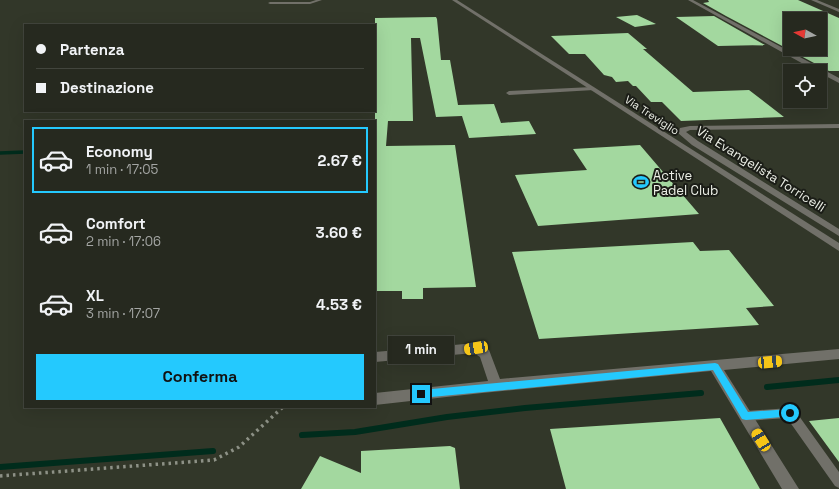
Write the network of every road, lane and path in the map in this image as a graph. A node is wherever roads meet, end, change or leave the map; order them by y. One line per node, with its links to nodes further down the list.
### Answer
1 (320, 0): 5 (lane)
2 (454, 0): 8 (street, Via Treviglio)
3 (690, 0): 7 (street)
4 (813, 0): 6 (street)
5 (270, 3)
6 (839, 10)
7 (839, 81)
8 (592, 89): 9 (lane); 12 (street, Via Treviglio)
9 (509, 93)
10 (839, 126): 11 (street, Via Evangelista Torricelli)
11 (839, 234)
12 (839, 248)
13 (839, 354): 15 (street)
14 (376, 357): 16 (street)
15 (715, 367): 16 (street); 19 (street)
16 (496, 386): 17 (street)
17 (376, 399)
18 (282, 408): 20 (path)
19 (746, 416): 21 (lane); 22 (street)
20 (0, 476)
21 (839, 482)
22 (791, 489)

